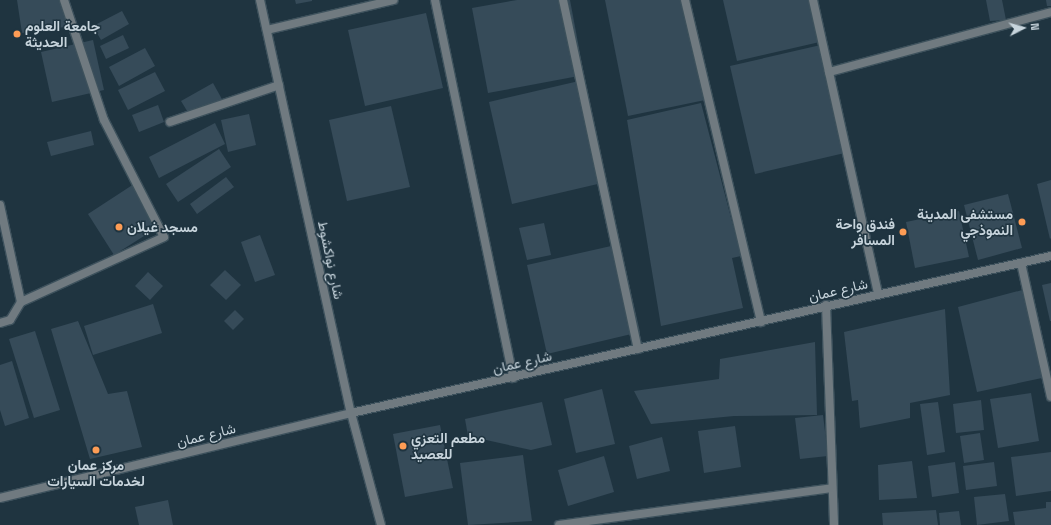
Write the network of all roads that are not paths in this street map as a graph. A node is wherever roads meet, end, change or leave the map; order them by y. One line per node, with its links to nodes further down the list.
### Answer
1 (64, 0): 17 (street)
2 (260, 0): 9 (street, شارع نواكشوط)
3 (394, 0): 9 (street)
4 (435, 0): 22 (street)
5 (563, 0): 21 (street)
6 (685, 0): 19 (street)
7 (814, 0): 10 (street)
8 (1051, 12): 10 (street)
9 (267, 30): 11 (street, شارع نواكشوط)
10 (829, 72): 16 (street)
11 (279, 85): 12 (street); 24 (street, شارع نواكشوط)
12 (170, 122)
13 (0, 205): 17 (street)
14 (1051, 256): 15 (street, شارع عمان)
15 (1021, 263): 16 (street, شارع عمان); 23 (street)
16 (878, 293): 18 (street, شارع عمان)
17 (21, 302): 20 (street)
18 (826, 305): 19 (street, شارع عمان); 25 (street)
19 (761, 322): 21 (street, شارع عمان)
20 (0, 323)
21 (638, 349): 22 (street, شارع عمان)
22 (513, 378): 24 (street, شارع عمان)
23 (1051, 397)
24 (351, 413): 26 (street, شارع عمان); 27 (street, شارع نواكشوط)
25 (831, 488): 28 (street); 29 (street)
26 (0, 498)
27 (381, 525)
28 (559, 525)
29 (834, 525)

